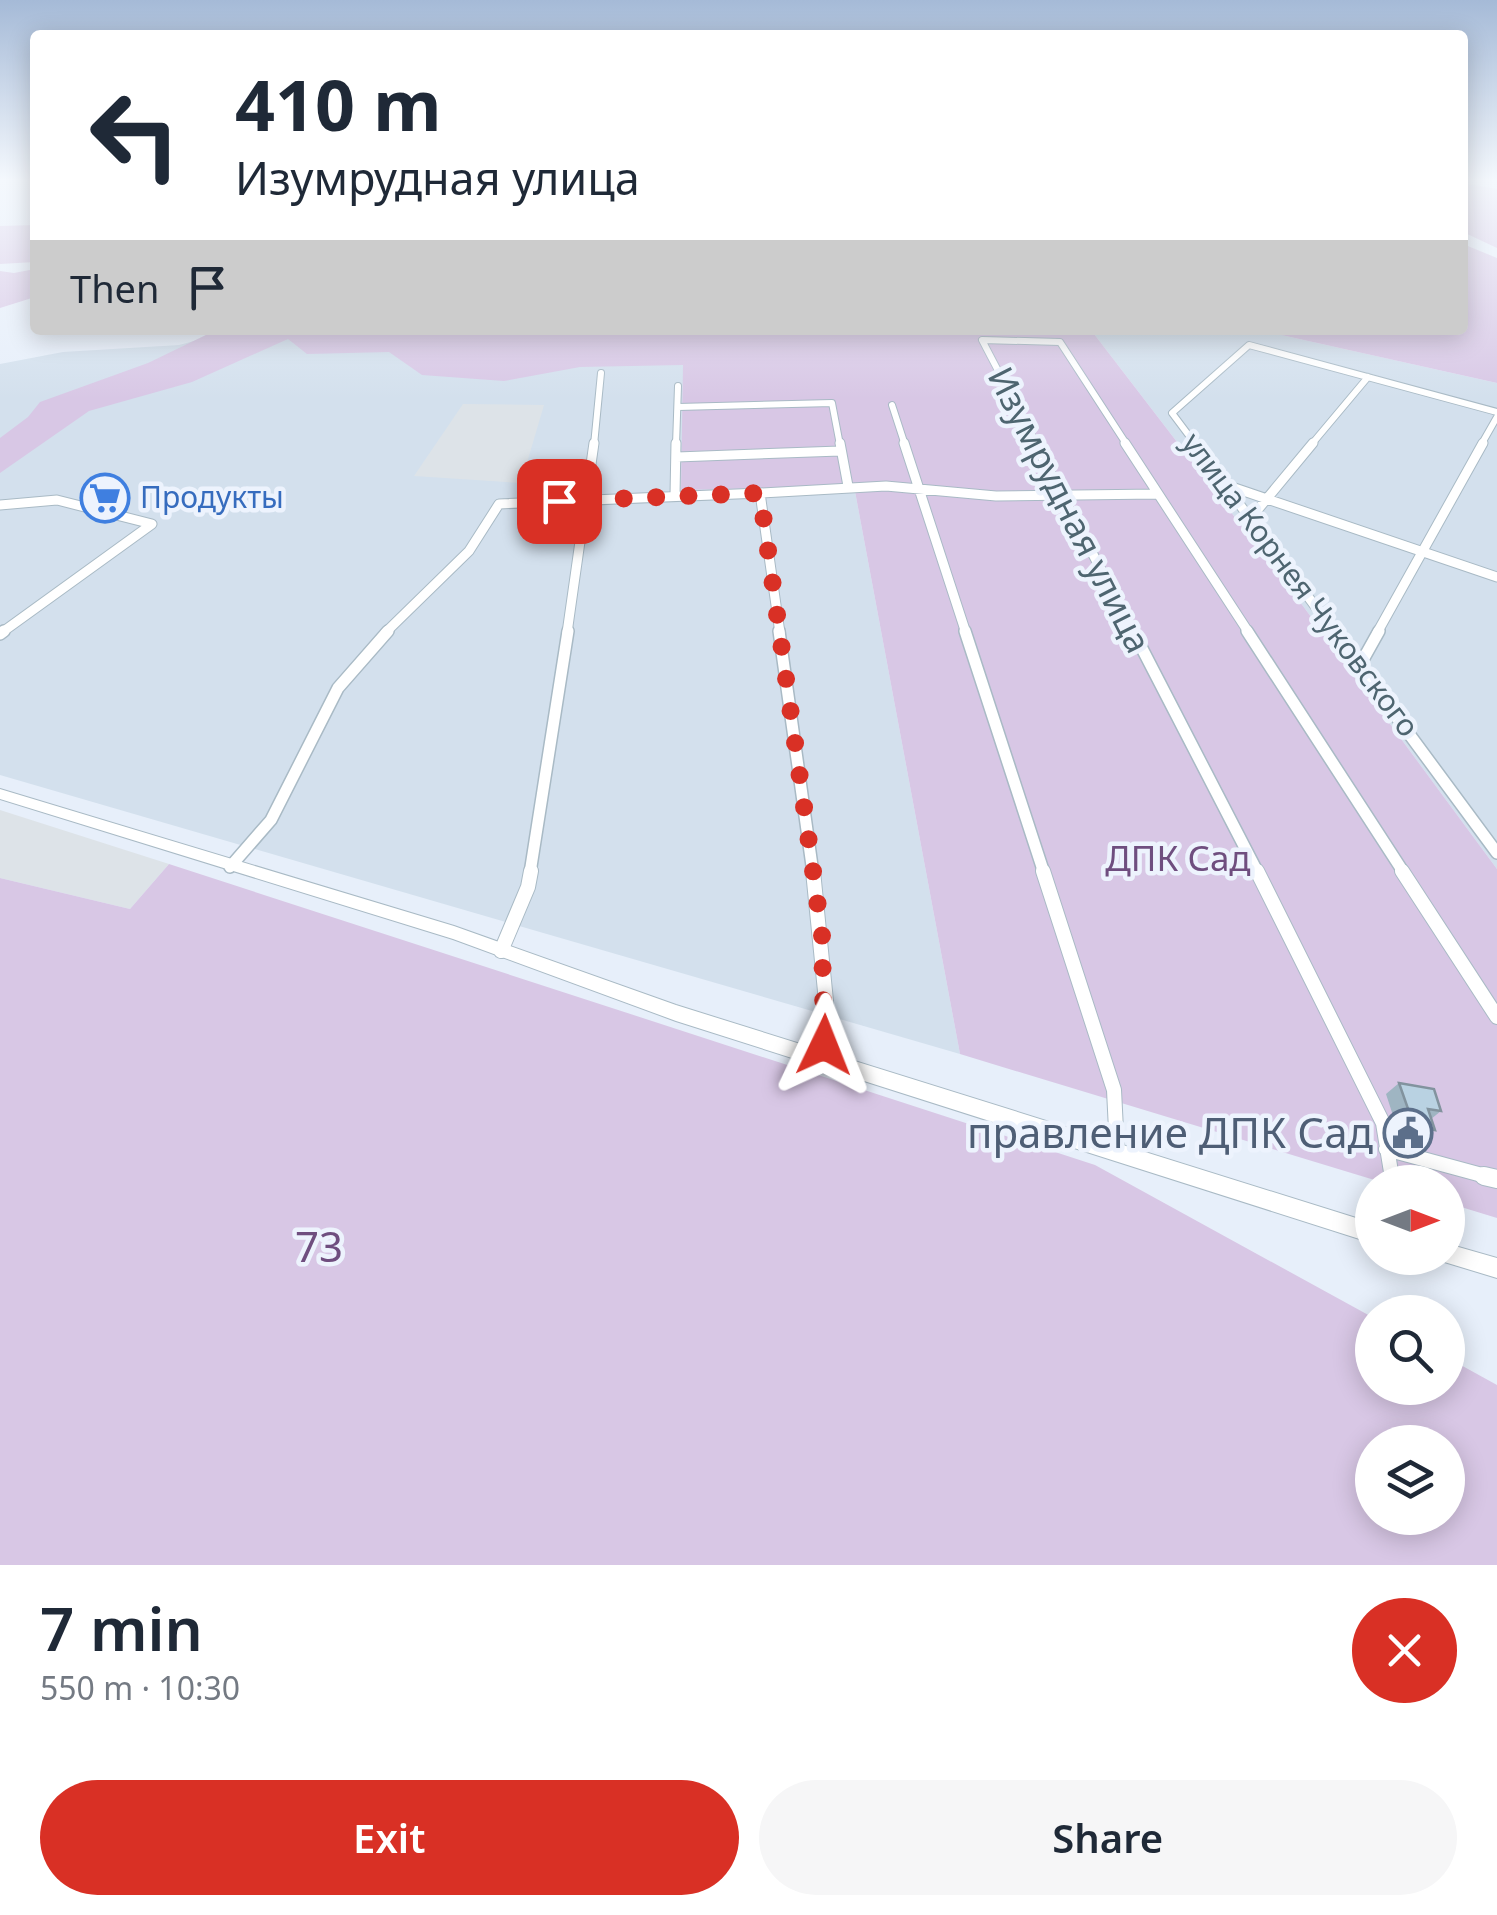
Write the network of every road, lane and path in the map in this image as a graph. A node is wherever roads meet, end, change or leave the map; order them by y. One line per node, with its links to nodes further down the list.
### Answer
1 (601, 373): 16 (street)
2 (1368, 377): 6 (street, улица Корнея Чуковского); 9 (street, улица Корнея Чуковского); 17 (street)
3 (678, 386): 5 (street)
4 (892, 405): 11 (street)
5 (678, 407): 7 (street); 8 (street)
6 (1497, 414): 20 (street)
7 (840, 451): 8 (street); 10 (street)
8 (677, 457): 14 (street)
9 (1224, 484): 17 (street); 19 (street, улица Корнея Чуковского)
10 (848, 486): 11 (street); 12 (street)
11 (917, 489): 15 (street); 31 (street)
12 (760, 493): 14 (street); 29 (street)
13 (1157, 494): 15 (street); 15 (street, Изумрудная улица); 28 (street, Изумрудная улица)
14 (675, 495): 16 (street)
15 (1061, 496): 30 (street, Изумрудная улица)
16 (588, 499): 26 (street); 27 (street)
17 (1267, 499): 19 (street); 20 (street)
18 (0, 505): 22 (street)
19 (1250, 519): 23 (street, улица Корнея Чуковского)
20 (1423, 552): 21 (street); 23 (street)
21 (1497, 576)
22 (0, 634)
23 (1360, 665): 25 (street, улица Корнея Чуковского)
24 (0, 794): 26 (street)
25 (1497, 853)
26 (230, 866): 27 (street)
27 (501, 951): 29 (street)
28 (1497, 1017)
29 (820, 1056): 31 (street)
30 (1386, 1149): 32 (street, Изумрудная улица); 33 (street)
31 (1117, 1150): 34 (street)
32 (1389, 1165)
33 (1497, 1180)
34 (1355, 1227)
35 (1465, 1259): 36 (street)
36 (1497, 1268)

